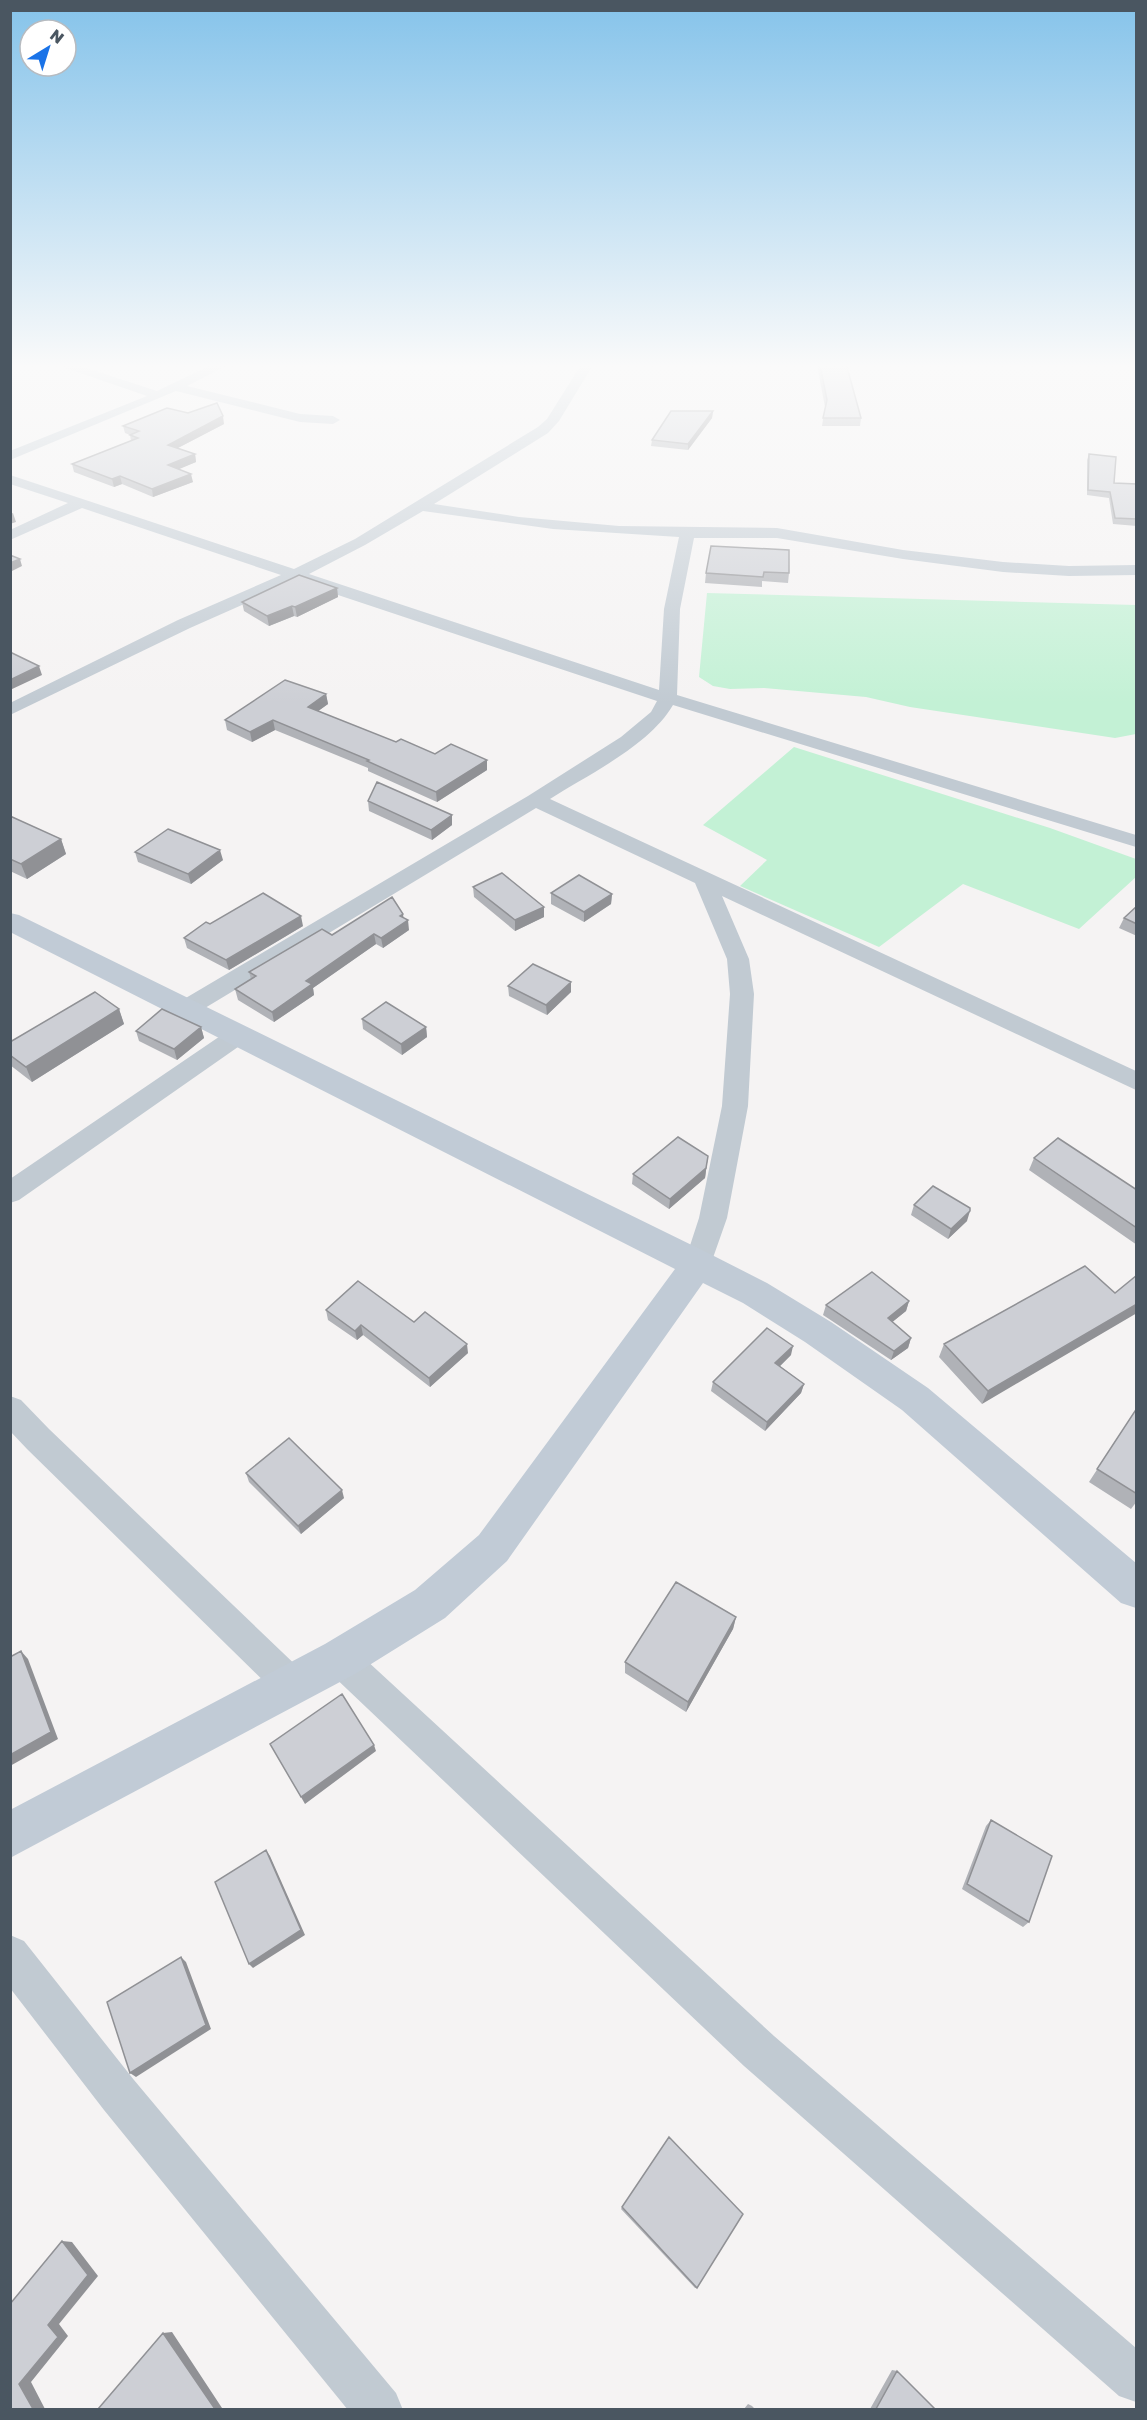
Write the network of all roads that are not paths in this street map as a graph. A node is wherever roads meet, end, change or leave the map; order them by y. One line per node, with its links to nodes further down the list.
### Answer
1 (465, 478): 4 (street)
2 (10, 479): 3 (street)
3 (81, 503): 6 (street); 8 (street)
4 (420, 506): 5 (street); 8 (street)
5 (687, 533): 7 (street); 9 (street)
6 (10, 536)
7 (1137, 570)
8 (295, 575): 9 (street); 10 (street)
9 (668, 698): 11 (street); 12 (street)
10 (10, 710)
11 (535, 800): 13 (street); 15 (street)
12 (1137, 841)
13 (704, 879): 17 (street); 19 (street)
14 (10, 921): 15 (street)
15 (187, 1008): 16 (street)
16 (240, 1034): 18 (street); 19 (street)
17 (1137, 1081)
18 (10, 1193)
19 (698, 1264): 21 (street); 22 (street)
20 (10, 1409): 23 (street)
21 (1135, 1583)
22 (340, 1659): 23 (street); 26 (street)
23 (292, 1685): 24 (street)
24 (10, 1835)
25 (10, 1955): 27 (street)
26 (1137, 2379)
27 (379, 2409)

